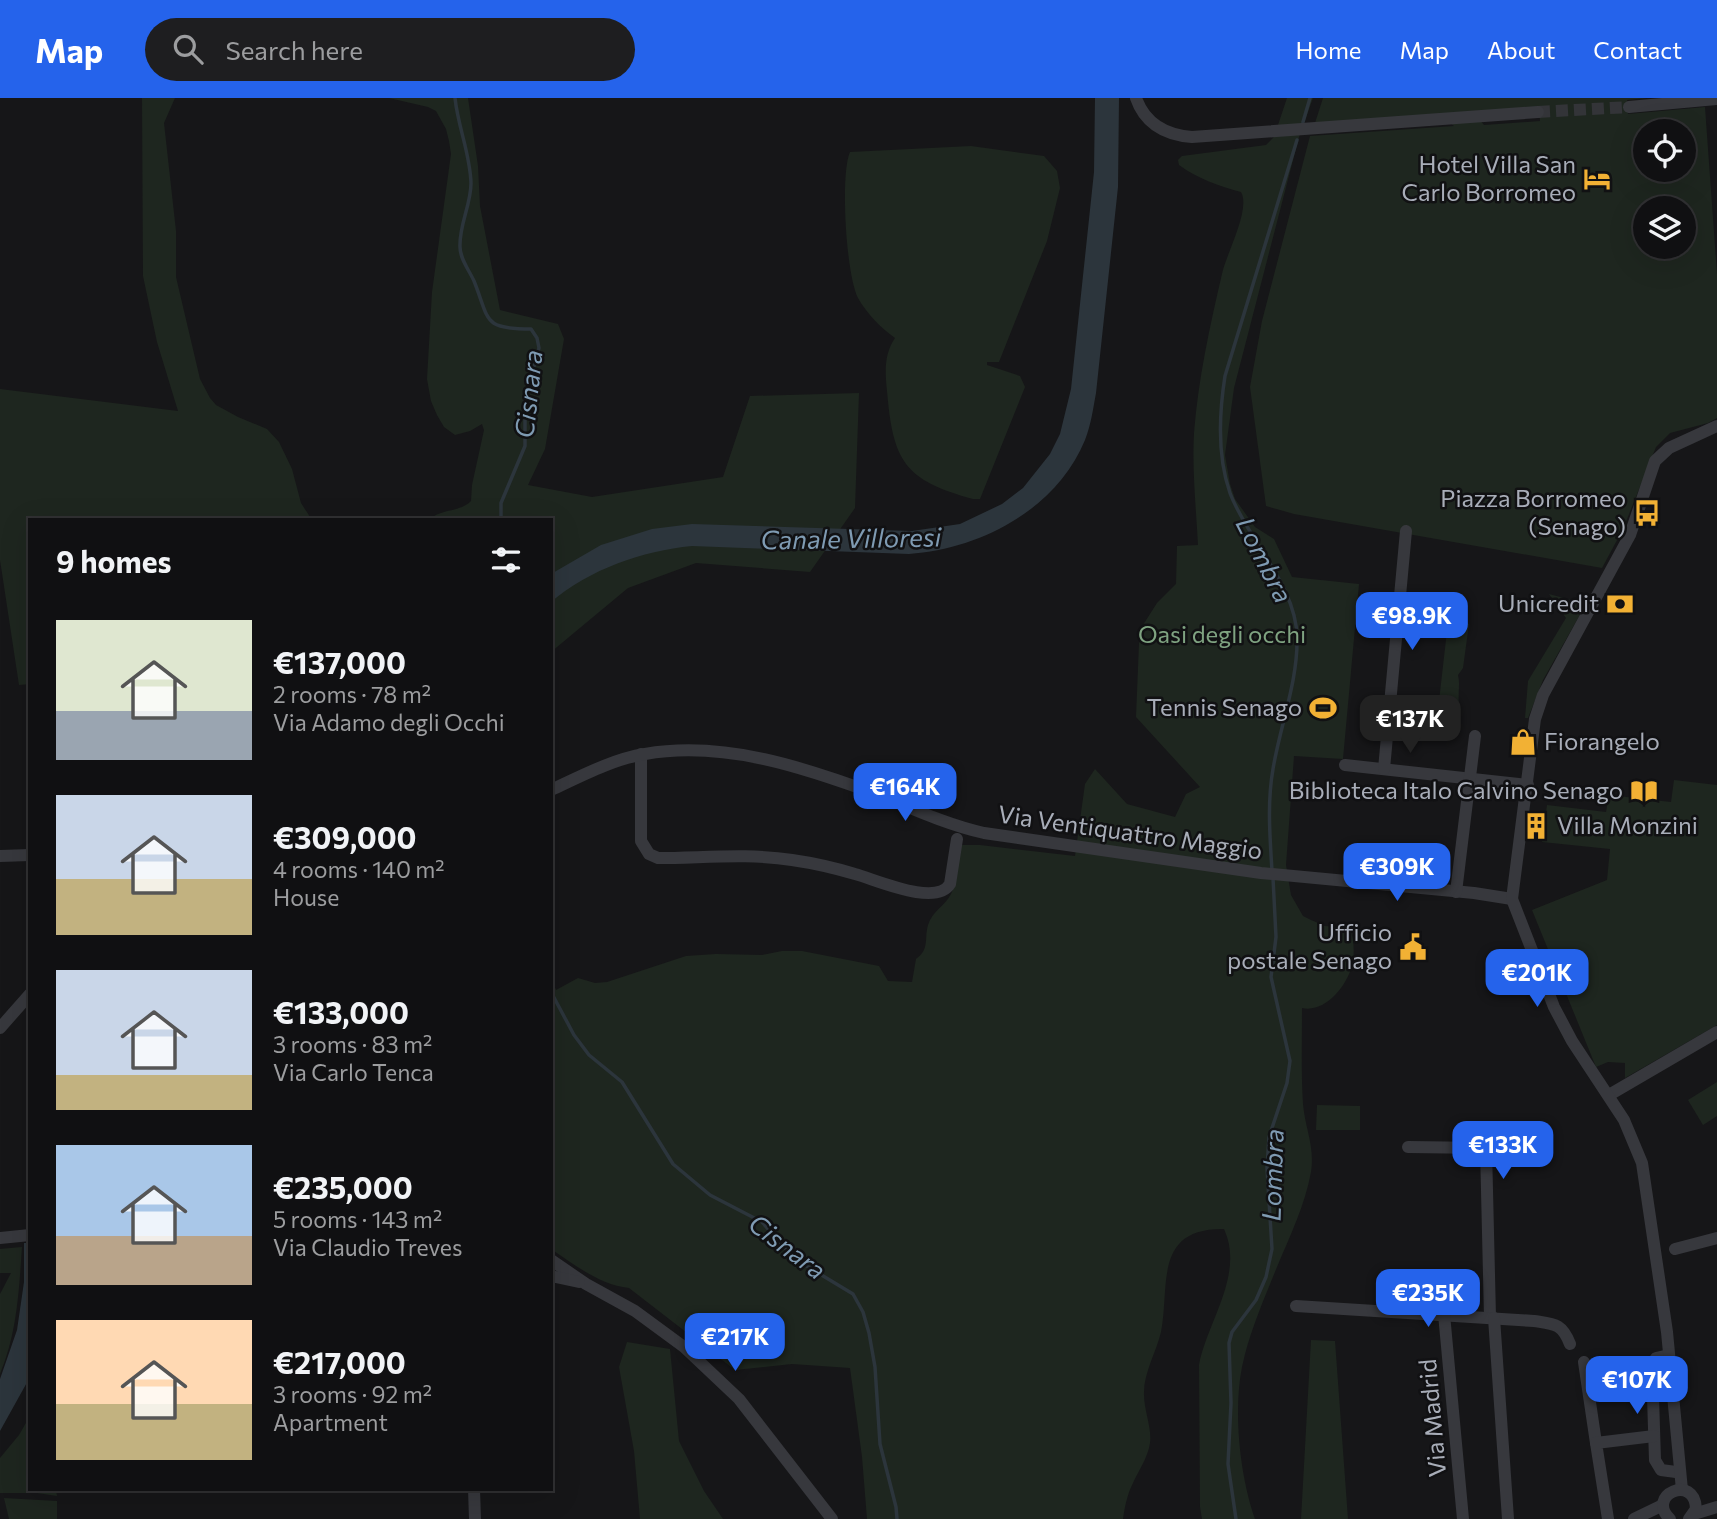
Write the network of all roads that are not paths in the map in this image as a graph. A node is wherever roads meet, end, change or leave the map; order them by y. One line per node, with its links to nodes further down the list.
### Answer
1 (1136, 98): 4 (street)
2 (1717, 99): 3 (street)
3 (1629, 107)
4 (1538, 112)
5 (1714, 429): 7 (street)
6 (1406, 531): 12 (street)
7 (1627, 542): 8 (street); 14 (street)
8 (1640, 547)
9 (1475, 736): 13 (street)
10 (641, 754): 15 (street, Via Ventiquattro Maggio); 16 (street); 19 (street, Via Ventiquattro Maggio)
11 (1345, 765): 12 (street)
12 (1384, 769): 13 (street)
13 (1471, 778): 14 (street); 19 (street)
14 (1528, 785): 20 (street)
15 (553, 789)
16 (957, 839)
17 (28, 855): 18 (street)
18 (0, 856)
19 (1456, 892): 20 (street, Via Ventiquattro Maggio)
20 (1512, 899): 25 (street)
21 (28, 996): 22 (street)
22 (5, 1015): 23 (street)
23 (0, 1028)
24 (1717, 1032): 25 (street)
25 (1609, 1095): 38 (street)
26 (1408, 1147): 36 (street)
27 (28, 1236): 28 (street)
28 (1, 1238)
29 (1717, 1238): 30 (street)
30 (1675, 1249)
31 (553, 1261): 33 (street)
32 (553, 1276): 33 (street)
33 (586, 1284): 50 (street)
34 (1296, 1306): 35 (street)
35 (1444, 1314): 36 (street); 51 (street, Via Madrid)
36 (1492, 1318): 37 (street); 52 (street)
37 (1570, 1344)
38 (1669, 1355): 40 (street); 42 (street)
39 (1584, 1362): 41 (street)
40 (1654, 1436): 41 (street); 43 (street)
41 (1597, 1443): 53 (street)
42 (1677, 1447): 43 (street); 44 (street)
43 (1676, 1472): 44 (street)
44 (1679, 1490): 47 (street); 48 (street)
45 (474, 1491): 49 (street)
46 (1717, 1507): 48 (street)
47 (1667, 1514): 54 (street); 55 (street)
48 (1692, 1516)
49 (475, 1519)
50 (832, 1519)
51 (1463, 1519)
52 (1508, 1519)
53 (1608, 1519)
54 (1634, 1519)
55 (1653, 1519)

